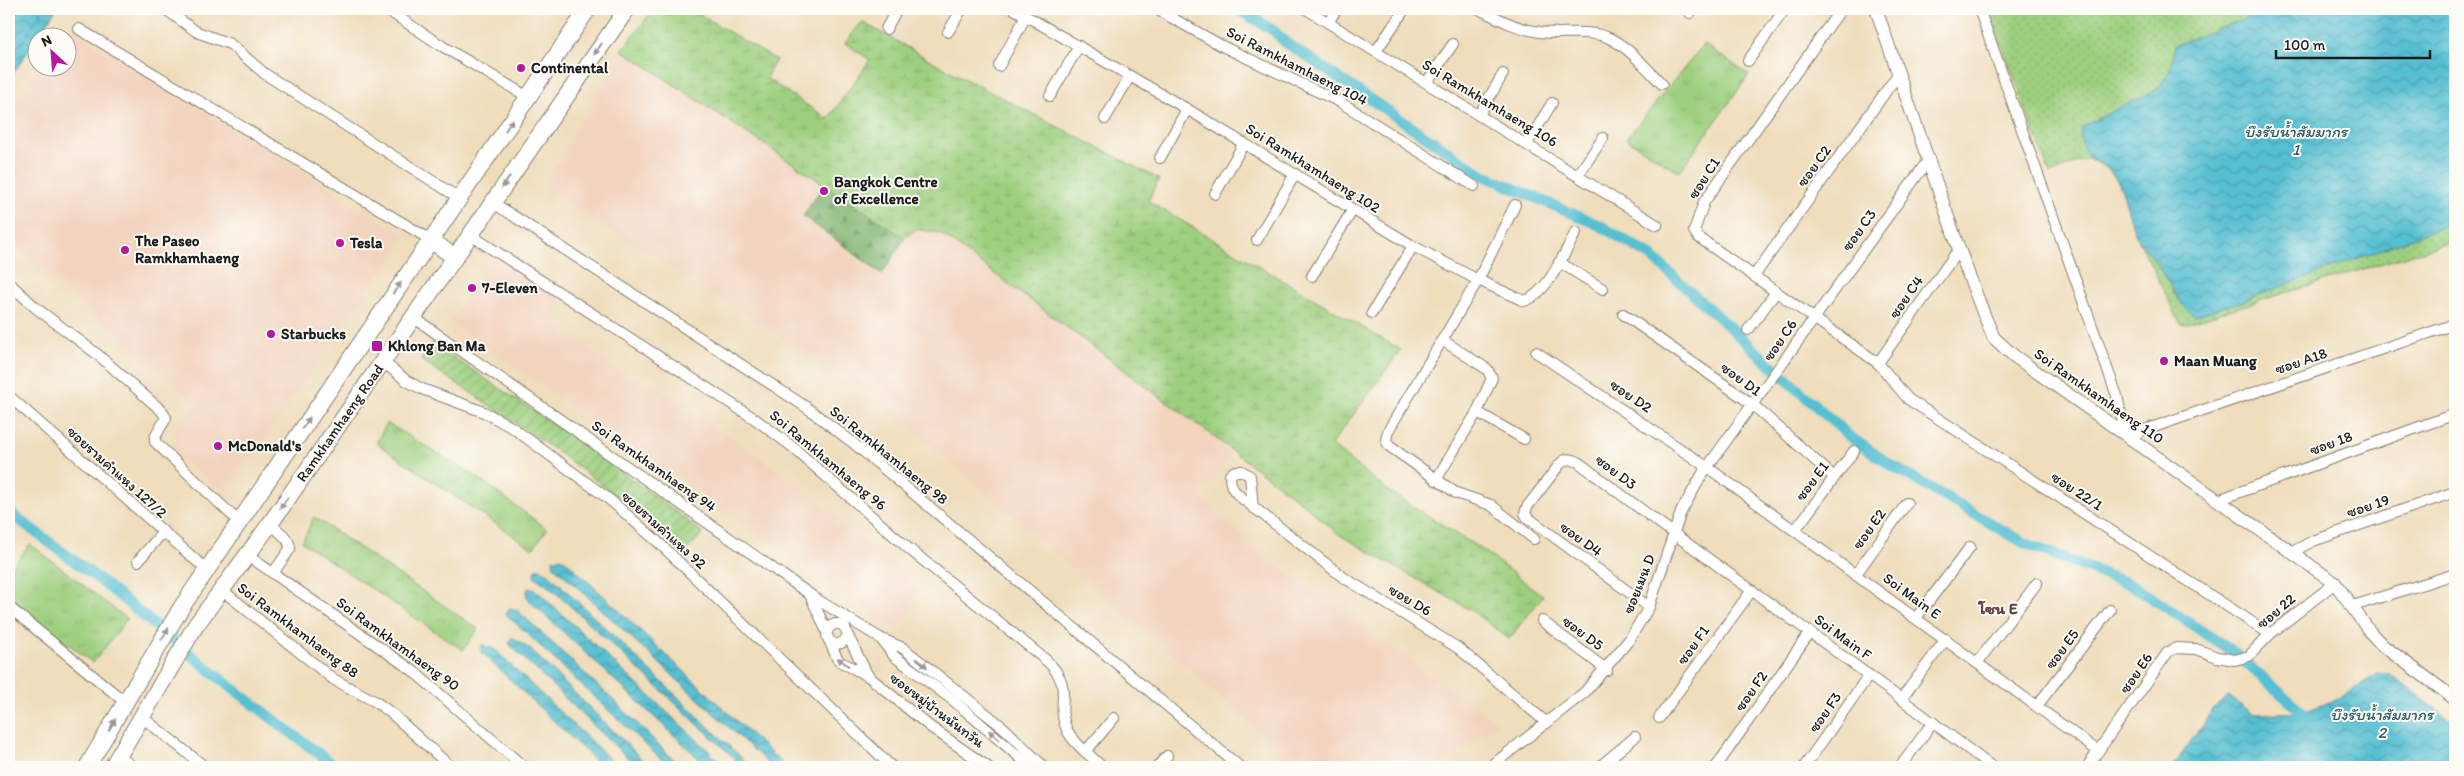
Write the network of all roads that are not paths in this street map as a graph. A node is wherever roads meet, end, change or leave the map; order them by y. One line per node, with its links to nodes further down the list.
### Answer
1 (165, 9): 47 (street)
2 (386, 9): 33 (street)
3 (588, 9): 33 (main road, Ramkhamhaeng Road)
4 (626, 9): 48 (main road, Ramkhamhaeng Road, one-way to 48)
5 (897, 9): 19 (street)
6 (962, 9): 21 (street)
7 (1014, 9): 17 (street, Soi Ramkhamhaeng 102)
8 (1156, 9): 45 (street, Soi Ramkhamhaeng 104)
9 (1306, 9): 18 (street, Soi Ramkhamhaeng 106)
10 (1337, 9): 18 (street)
11 (1479, 9): 31 (street)
12 (1785, 9): 25 (street)
13 (1841, 9): 61 (street, ซอย C1)
14 (1876, 9): 27 (street, Soi Ramkhamhaeng 110)
15 (1979, 9): 81 (street)
16 (1402, 13): 24 (street)
17 (1026, 16): 23 (street, Soi Ramkhamhaeng 102); 26 (street)
18 (1328, 22): 24 (street, Soi Ramkhamhaeng 106)
19 (886, 28)
20 (79, 29): 54 (street)
21 (948, 32)
22 (1453, 44): 30 (street)
23 (1079, 46): 29 (street, Soi Ramkhamhaeng 102); 32 (street)
24 (1376, 51): 30 (street, Soi Ramkhamhaeng 106)
25 (1748, 61)
26 (999, 66)
27 (1899, 73): 42 (street, Soi Ramkhamhaeng 110); 61 (street, ซอย C2)
28 (1503, 74): 36 (street)
29 (1130, 76): 35 (street, Soi Ramkhamhaeng 102); 37 (street)
30 (1427, 82): 36 (street, Soi Ramkhamhaeng 106)
31 (1662, 84)
32 (1050, 96)
33 (528, 97): 47 (main road, Ramkhamhaeng Road, one-way to 33)
34 (1552, 103): 40 (street)
35 (1187, 109): 39 (street, Soi Ramkhamhaeng 102); 41 (street)
36 (1479, 115): 40 (street, Soi Ramkhamhaeng 106)
37 (1105, 119)
38 (1602, 138): 44 (street)
39 (1244, 143): 43 (street, Soi Ramkhamhaeng 102); 46 (street)
40 (1527, 144): 44 (street, Soi Ramkhamhaeng 106)
41 (1160, 158)
42 (1929, 159): 57 (street, Soi Ramkhamhaeng 110); 69 (street, ซอย C3)
43 (1295, 174): 50 (street, Soi Ramkhamhaeng 102); 55 (street)
44 (1578, 175): 51 (street, Soi Ramkhamhaeng 106)
45 (1474, 186)
46 (1215, 194)
47 (459, 198): 54 (main road, Ramkhamhaeng Road)
48 (492, 202): 53 (main road, Ramkhamhaeng Road); 156 (street, Soi Ramkhamhaeng 98)
49 (1515, 205): 62 (street)
50 (1352, 211): 56 (street, Soi Ramkhamhaeng 102); 60 (street)
51 (1658, 225)
52 (1576, 232): 59 (street, Soi Ramkhamhaeng 102)
53 (469, 234): 58 (main road, Ramkhamhaeng Road); 141 (street, Soi Ramkhamhaeng 96)
54 (431, 240): 58 (main road); 92 (main road, Ramkhamhaeng Road, one-way to 54)
55 (1257, 240)
56 (1413, 246): 62 (street, Soi Ramkhamhaeng 102); 66 (street)
57 (1958, 249): 75 (street, ซอย C4); 81 (street, Soi Ramkhamhaeng 110)
58 (454, 257): 68 (main road, Ramkhamhaeng Road)
59 (1559, 262): 62 (street, Soi Ramkhamhaeng 102); 64 (street)
60 (1312, 276)
61 (1754, 276): 65 (street, ซอย C1)
62 (1478, 280): 72 (street)
63 (9, 282): 92 (street)
64 (1603, 289)
65 (1776, 292): 69 (street, ซอย C1); 71 (street)
66 (1372, 313)
67 (1622, 314): 78 (street, ซอย D1)
68 (413, 317): 74 (main road, Ramkhamhaeng Road); 110 (street, Soi Ramkhamhaeng 94)
69 (1813, 318): 75 (street, ซอย C1); 76 (street, ซอย C6)
70 (2455, 324): 81 (street, ซอย A18)
71 (1748, 330)
72 (1442, 340): 79 (street); 86 (street)
73 (1536, 352): 84 (street, ซอย D2)
74 (383, 362): 93 (main road, Ramkhamhaeng Road, one-way to 93); 150 (street, ซอยรามคําแหง 92)
75 (1878, 363): 121 (street, ซอย 22/1)
76 (1771, 378): 78 (street, ซอยเมน D)
77 (10, 398): 95 (street, ซอยรามคำแหง 127/2)
78 (1752, 404): 84 (street, ซอยเมน D); 85 (street, ซอย D1)
79 (1477, 412): 82 (street); 86 (street)
80 (2455, 414): 89 (street, ซอย 18)
81 (2128, 437): 89 (street, Soi Ramkhamhaeng 110)
82 (1524, 439)
83 (1854, 452): 85 (street, ซอย E1)
84 (1707, 466): 94 (street, Soi Main E); 96 (street, ซอยเมน D)
85 (1834, 477): 94 (street, ซอย E1)
86 (1436, 480): 97 (street)
87 (1543, 485): 96 (street, ซอย D3); 114 (street, ซอย D4)
88 (2455, 492): 99 (street, ซอย 19)
89 (2218, 500): 99 (street, Soi Ramkhamhaeng 110)
90 (1907, 503): 104 (street, ซอย E2)
91 (1253, 508): 138 (street, ซอย D6)
92 (239, 522): 102 (main road, Ramkhamhaeng Road)
93 (270, 524): 100 (main road, Ramkhamhaeng Road); 103 (street)
94 (1796, 530): 104 (street, Soi Main E)
95 (162, 532): 101 (street); 102 (street, ซอยรามคำแหง 127/2)
96 (1674, 535): 109 (street, Soi Main F); 114 (street, ซอยเมน D)
97 (1534, 539)
98 (1970, 548): 116 (street)
99 (2292, 552): 106 (street, Soi Ramkhamhaeng 110)
100 (247, 555): 103 (street, Soi Ramkhamhaeng 90); 108 (main road, Ramkhamhaeng Road)
101 (138, 561)
102 (207, 570): 132 (main road, Ramkhamhaeng Road, one-way to 102)
103 (273, 573): 149 (street, Soi Ramkhamhaeng 90)
104 (1856, 574): 116 (street, Soi Main E)
105 (2455, 574): 112 (street)
106 (2335, 583): 112 (street, Soi Ramkhamhaeng 110); 121 (street, ซอย 22)
107 (2037, 584): 126 (street)
108 (222, 590): 134 (main road, Ramkhamhaeng Road); 148 (street, Soi Ramkhamhaeng 88)
109 (1752, 590): 119 (street, Soi Main F); 136 (street, ซอย F1)
110 (809, 593): 111 (street, Soi Ramkhamhaeng 94); 122 (street, ซอยหมู่บ้านนันทวัน)
111 (825, 604): 118 (street, ซอยหมู่บ้านนันทวัน); 123 (street, Soi Ramkhamhaeng 94)
112 (2353, 606): 131 (street, Soi Ramkhamhaeng 110)
113 (9, 607): 132 (street)
114 (1649, 607): 127 (street, ซอยเมน D)
115 (2110, 610): 133 (street, ซอย E5)
116 (1916, 618): 124 (street, Soi Main E)
117 (1542, 621): 127 (street, ซอย D5)
118 (841, 625): 120 (street, ซอยหมู่บ้านนันทวัน); 122 (street)
119 (1810, 632): 128 (street, Soi Main F); 144 (street, ซอย F2)
120 (847, 634): 122 (street); 129 (street, ซอยหมู่บ้านนันทวัน)
121 (2270, 634): 125 (street, ซอย 22)
122 (828, 635): 129 (street, ซอยหมู่บ้านนันทวัน, one-way to 122)
123 (880, 638): 152 (street, Soi Ramkhamhaeng 94, one-way to 123); 153 (street, Soi Ramkhamhaeng 94, one-way to 153)
124 (1946, 640): 126 (street, Soi Main E); 130 (street)
125 (2235, 660): 140 (street, ซอย E6)
126 (1977, 663): 133 (street, Soi Main E)
127 (1606, 670): 138 (street, ซอยเมน D)
128 (1869, 675): 130 (street, Soi Main F); 159 (street, ซอย F3)
129 (868, 676): 151 (street, ซอยหมู่บ้านนันทวัน)
130 (1902, 698): 137 (street, Soi Main F)
131 (2455, 699)
132 (125, 702): 145 (main road, Ramkhamhaeng Road, one-way to 132)
133 (2037, 706): 140 (street, Soi Main E)
134 (142, 716): 143 (main road, Ramkhamhaeng Road); 147 (street)
135 (1114, 718): 141 (street)
136 (1659, 718)
137 (1933, 722): 160 (street); 161 (street, Soi Main F)
138 (1547, 723): 157 (street, ซอยเมน D)
139 (1635, 737): 158 (street)
140 (2098, 751): 162 (street, ซอย E6)
141 (1086, 752): 154 (street, Soi Ramkhamhaeng 96)
142 (1167, 756): 155 (street)
143 (115, 761): 146 (street)
144 (1721, 765)
145 (87, 767)
146 (133, 767)
147 (205, 767)
148 (451, 767)
149 (524, 767)
150 (892, 767)
151 (988, 767)
152 (1031, 767)
153 (1044, 767)
154 (1102, 767)
155 (1157, 767)
156 (1240, 767)
157 (1490, 767)
158 (1599, 767)
159 (1804, 767)
160 (1900, 767)
161 (1992, 767)
162 (2087, 767)

